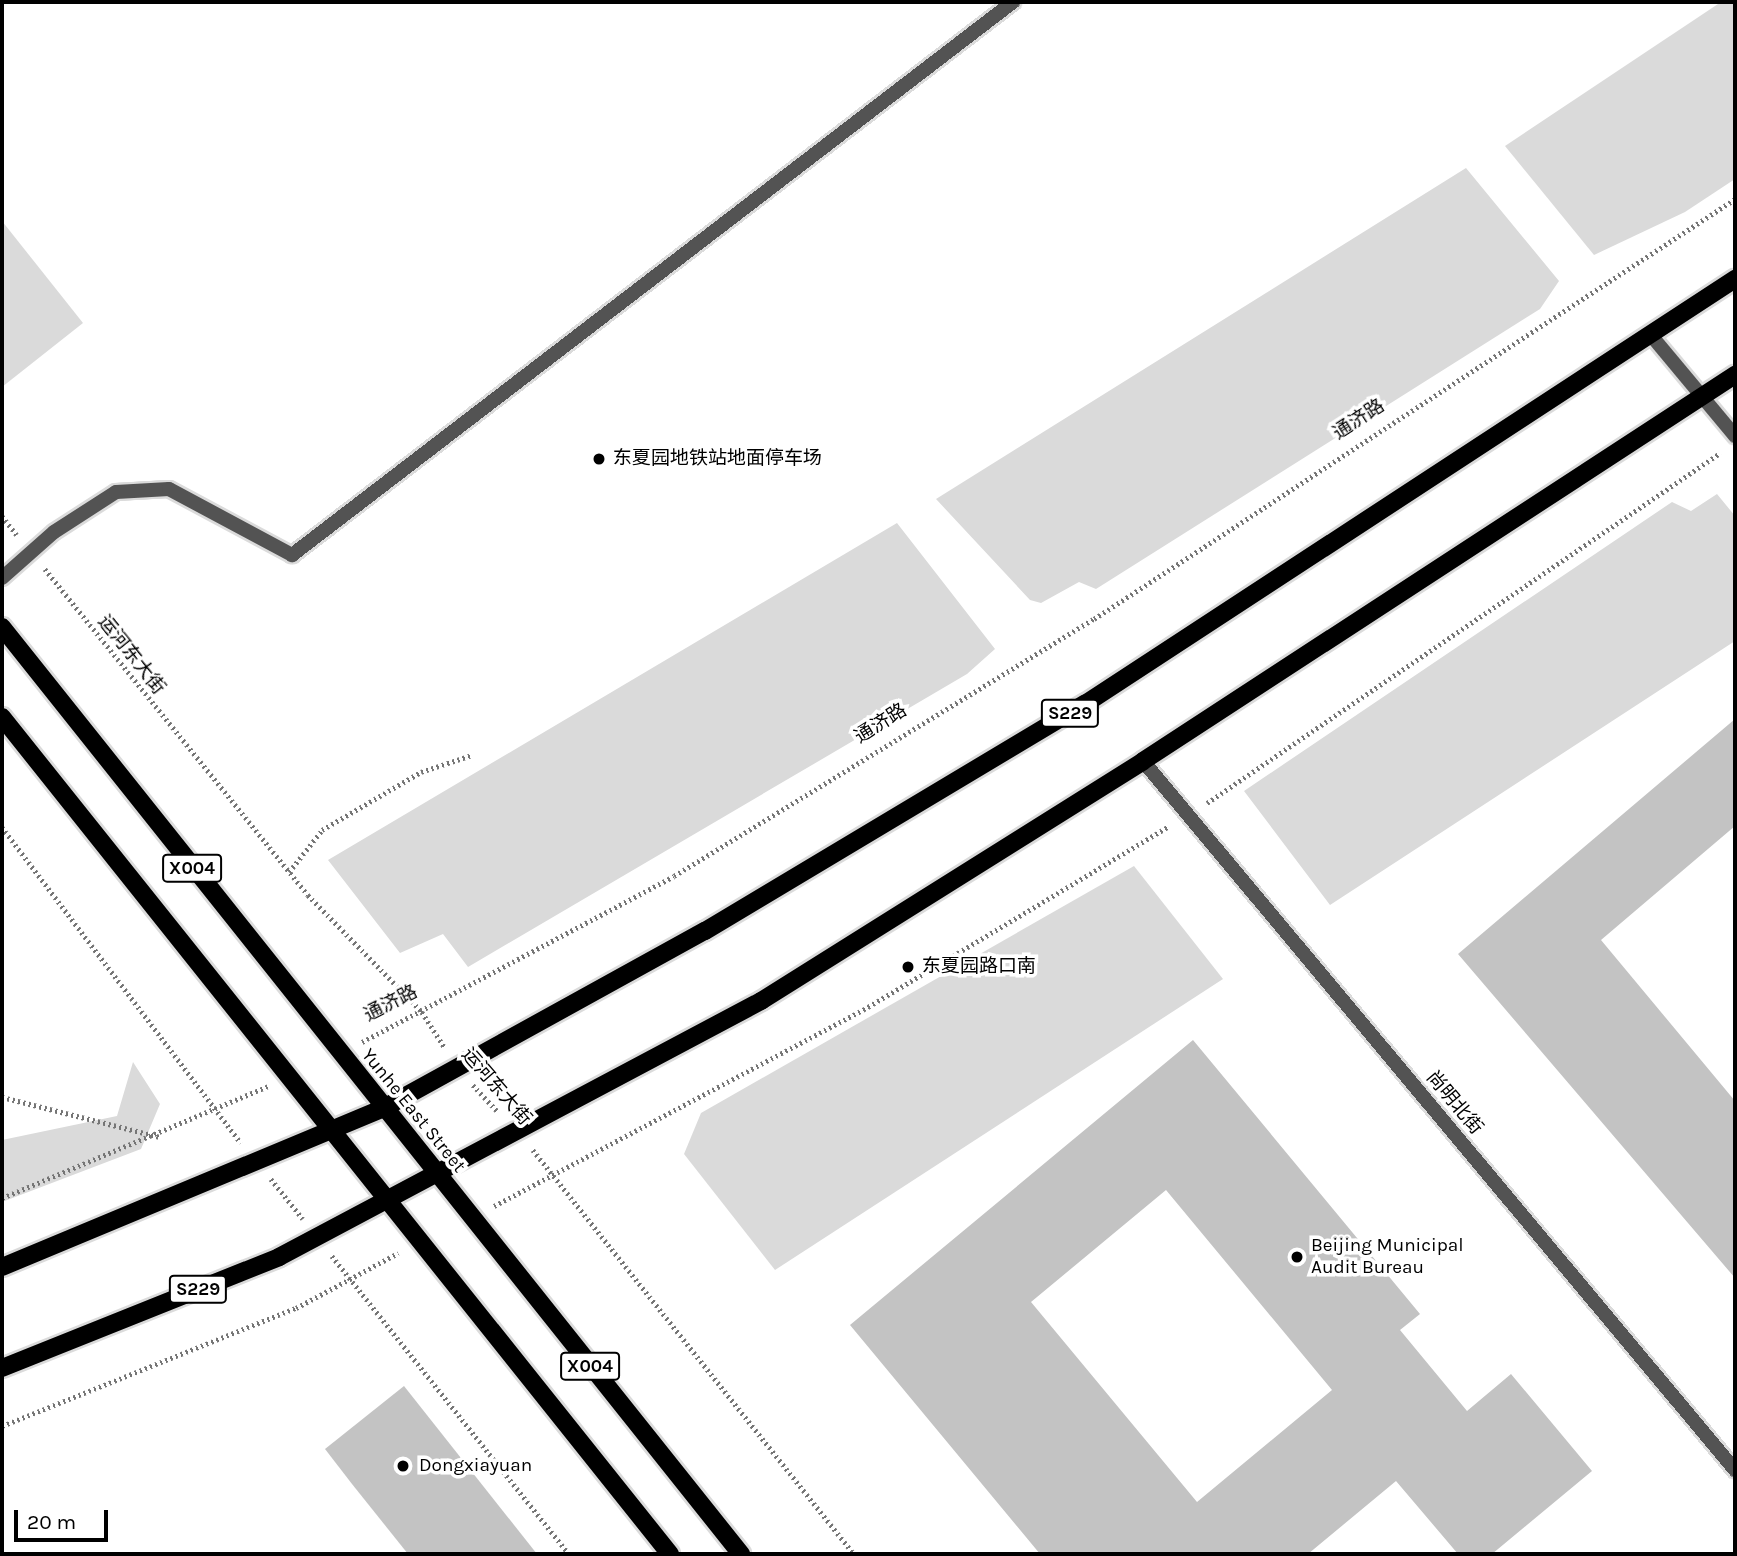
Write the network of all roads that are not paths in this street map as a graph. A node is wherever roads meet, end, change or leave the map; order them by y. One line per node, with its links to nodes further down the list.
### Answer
1 (1013, 2): 7 (street)
2 (1735, 279): 3 (main road, S229)
3 (1650, 334): 5 (street); 11 (main road, S229)
4 (1735, 375): 5 (main road, S229)
5 (1703, 396): 6 (street); 10 (main road, S229)
6 (1735, 436)
7 (2, 578)
8 (2, 627): 11 (main road, Yunhe East Street / X004)
9 (2, 717): 12 (main road, X004)
10 (1143, 761): 13 (main road, S229); 17 (street, 尚明北街)
11 (382, 1109): 12 (main road, S229); 13 (main road, Yunhe East Street / X004)
12 (332, 1131): 14 (main road, X004); 15 (main road, S229)
13 (439, 1177): 14 (main road, S229); 19 (main road, Yunhe East Street / X004)
14 (390, 1200): 16 (main road, S229); 18 (main road, X004)
15 (2, 1267)
16 (2, 1368)
17 (1735, 1470)
18 (670, 1554)
19 (741, 1554)

